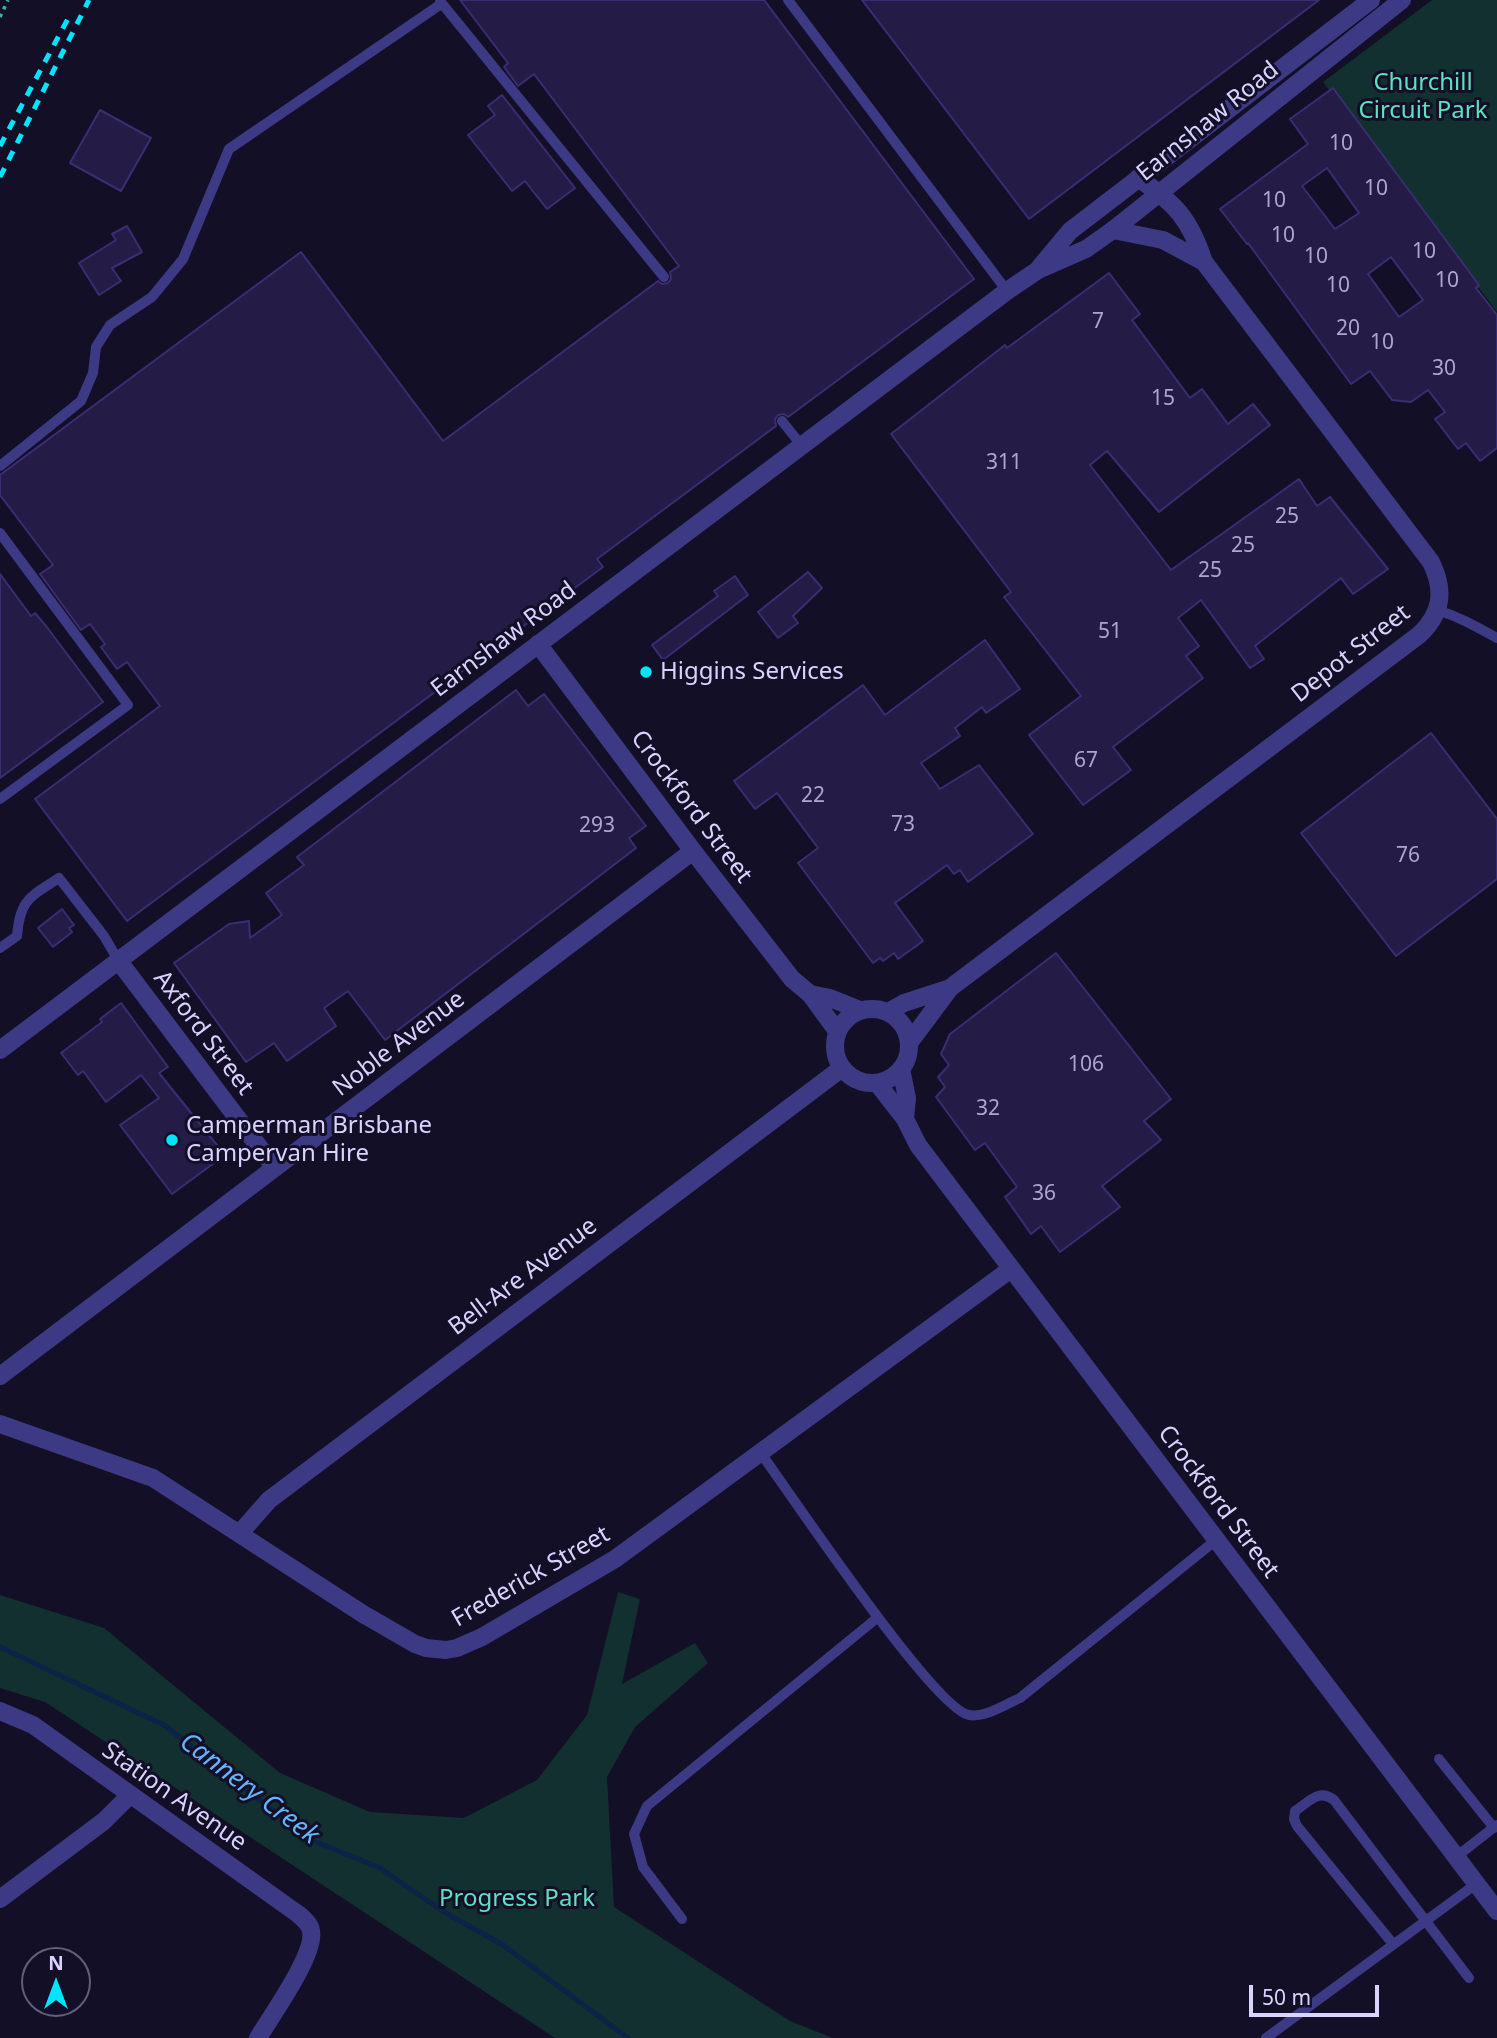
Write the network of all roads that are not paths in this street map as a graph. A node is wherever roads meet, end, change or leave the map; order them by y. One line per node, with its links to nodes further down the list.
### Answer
1 (788, 0): 11 (lane)
2 (1371, 0): 5 (street, Earnshaw Road)
3 (1402, 0): 6 (street, Earnshaw Road)
4 (440, 2): 10 (lane); 14 (lane)
5 (1138, 178): 6 (street, Depot Street); 9 (street, Earnshaw Road)
6 (1159, 192): 7 (street, Earnshaw Road); 8 (street, Depot Street)
7 (1113, 230): 8 (street, Depot Street); 9 (street, Earnshaw Road)
8 (1204, 262): 16 (street, Depot Street)
9 (1038, 270): 11 (street, Earnshaw Road)
10 (664, 277)
11 (1007, 291): 13 (street, Earnshaw Road)
12 (782, 421): 13 (lane)
13 (802, 446): 18 (street, Earnshaw Road)
14 (0, 466)
15 (0, 533): 19 (lane)
16 (1437, 610): 17 (lane); 23 (street, Depot Street)
17 (1497, 637)
18 (538, 644): 20 (street, Crockford Street); 22 (street, Earnshaw Road)
19 (0, 799)
20 (693, 851): 24 (street, Crockford Street); 34 (street, Noble Avenue)
21 (0, 948): 22 (lane)
22 (118, 960): 29 (street, Earnshaw Road); 34 (street, Axford Street)
23 (950, 988): 26 (street, Depot Street); 28 (street, Depot Street)
24 (810, 994): 25 (street, Crockford Street); 27 (street, Crockford Street)
25 (860, 1010): 26 (street); 27 (street)
26 (888, 1012): 28 (street)
27 (837, 1031): 30 (street)
28 (909, 1043): 31 (street)
29 (0, 1050)
30 (842, 1068): 32 (street); 39 (street, Bell-Are Avenue)
31 (901, 1069): 32 (street); 33 (street, Crockford Street)
32 (877, 1083): 33 (street, Crockford Street)
33 (905, 1119): 35 (street, Crockford Street)
34 (275, 1168): 36 (street, Noble Avenue)
35 (1011, 1269): 38 (street, Frederick Street); 40 (street, Crockford Street)
36 (0, 1376)
37 (0, 1424): 39 (street, Frederick Street)
38 (760, 1452): 39 (street, Frederick Street); 41 (lane)
39 (240, 1533)
40 (1216, 1540): 41 (lane); 46 (street, Crockford Street)
41 (877, 1618): 50 (lane)
42 (0, 1710): 44 (street, Station Avenue)
43 (1439, 1759): 45 (lane)
44 (129, 1796): 48 (street); 54 (street, Station Avenue)
45 (1495, 1826): 46 (lane)
46 (1456, 1857): 47 (street, Crockford Street)
47 (1476, 1884): 49 (street, Crockford Street); 51 (lane)
48 (0, 1899)
49 (1497, 1911)
50 (682, 1919)
51 (1425, 1921): 52 (lane); 52 (lane); 53 (lane)
52 (1393, 1944): 55 (lane)
53 (1469, 1978)
54 (258, 2038)
55 (1266, 2038)

